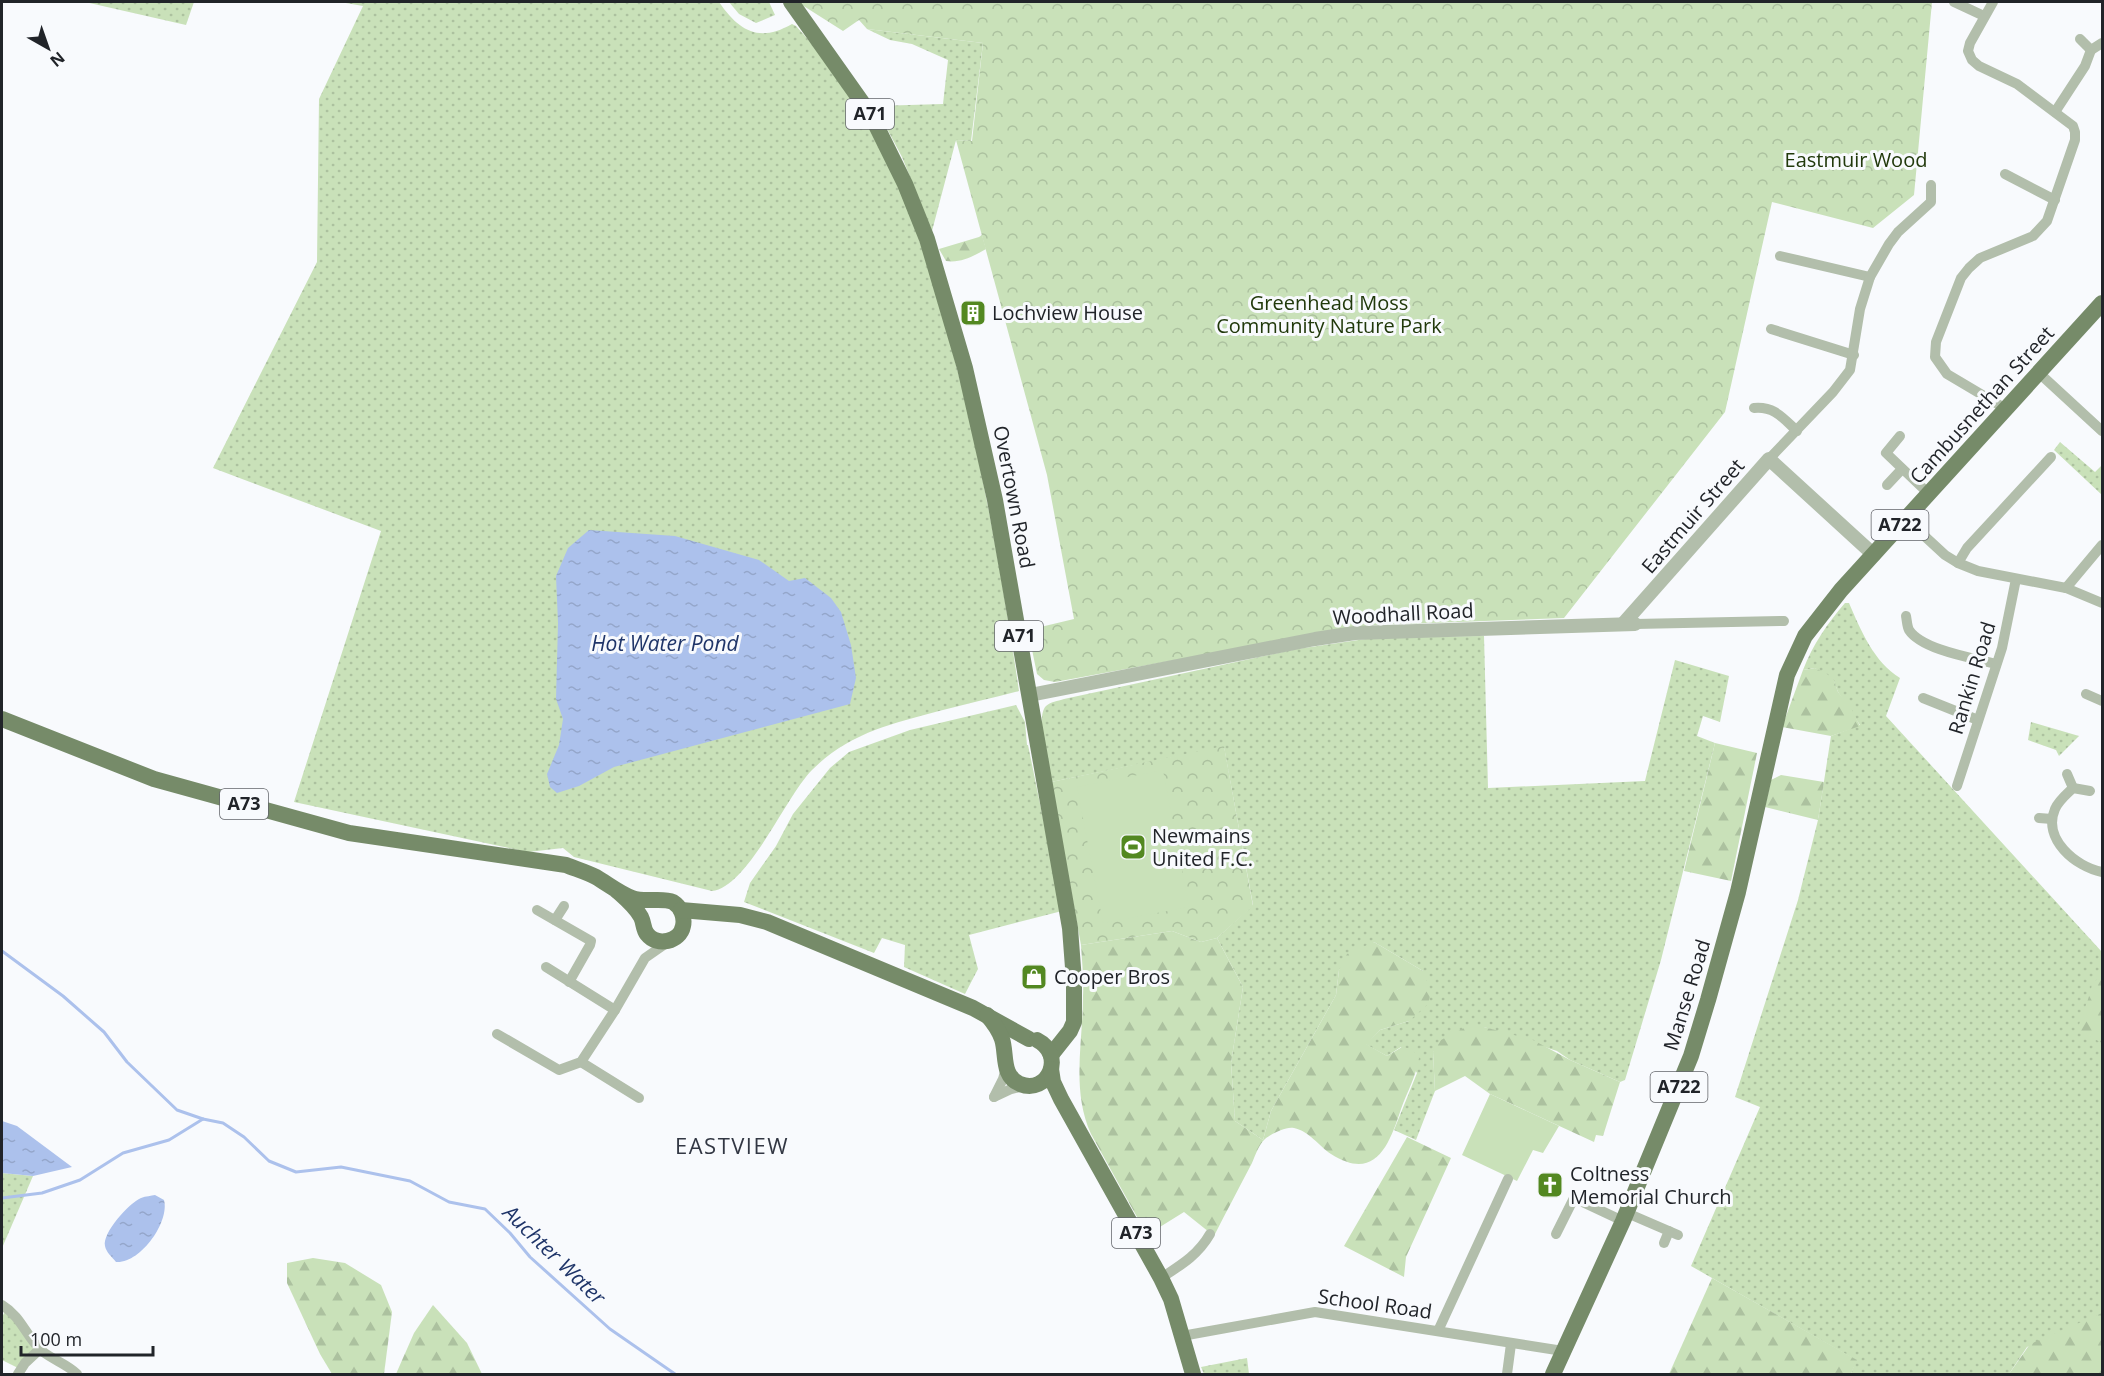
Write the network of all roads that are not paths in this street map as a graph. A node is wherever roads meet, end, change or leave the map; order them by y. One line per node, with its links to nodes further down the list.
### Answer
1 (791, 2): 40 (main road, Overtown Road / A71)
2 (1954, 2): 4 (street)
3 (1993, 2): 4 (street)
4 (1984, 16): 8 (street)
5 (2080, 39): 7 (street)
6 (2103, 43): 7 (street)
7 (2091, 50): 8 (street)
8 (2055, 112): 11 (street)
9 (2005, 174): 11 (street)
10 (1931, 185): 13 (street)
11 (2055, 200): 19 (street)
12 (1780, 256): 13 (street)
13 (1870, 277): 16 (street)
14 (2103, 303): 17 (main road, Cambusnethan Street / A722)
15 (1771, 329): 16 (street)
16 (1854, 355): 21 (street)
17 (2039, 373): 19 (main road, Cambusnethan Street / A722); 20 (street)
18 (1754, 408): 21 (street)
19 (2006, 409): 27 (main road, Cambusnethan Street / A722)
20 (2103, 430)
21 (1797, 431): 24 (street)
22 (1900, 436): 25 (street)
23 (2051, 457): 31 (street)
24 (1769, 459): 30 (street, Eastmuir Street); 37 (street, Eastmuir Street)
25 (1902, 469): 26 (street); 27 (street)
26 (1887, 485)
27 (1929, 494): 28 (main road, Cambusnethan Street / A722)
28 (1906, 519): 30 (main road, Cambusnethan Street / A722); 31 (street)
29 (2103, 545): 33 (street)
30 (1874, 555): 46 (main road, Cambusnethan Street / A722)
31 (1958, 563): 32 (street)
32 (2016, 579): 33 (street); 38 (street, Rankin Road)
33 (2066, 588): 34 (street)
34 (2103, 603)
35 (1906, 616): 38 (street)
36 (1784, 621): 37 (street, Woodhall Road)
37 (1629, 624): 40 (street, Woodhall Road)
38 (1995, 664): 44 (street, Rankin Road)
39 (2086, 694): 42 (street)
40 (1030, 695): 67 (main road, Overtown Road / A71)
41 (1923, 698): 44 (street)
42 (2103, 701)
43 (2, 719): 53 (main road, A73)
44 (1978, 720): 47 (street, Rankin Road)
45 (2067, 774): 48 (street)
46 (1762, 784): 76 (main road, Manse Road / A722)
47 (1958, 786)
48 (2073, 788): 49 (street); 51 (street)
49 (2090, 791)
50 (2039, 818): 51 (street)
51 (2052, 819): 52 (street)
52 (2103, 872)
53 (616, 890): 54 (main road); 59 (main road)
54 (656, 901): 57 (main road); 59 (main road)
55 (564, 906): 58 (street)
56 (537, 910): 58 (street)
57 (682, 918): 60 (main road); 65 (main road, A73)
58 (555, 920): 63 (street)
59 (644, 926): 60 (main road); 61 (street)
60 (668, 941): 61 (street)
61 (645, 958): 64 (street)
62 (546, 967): 63 (street)
63 (569, 982): 64 (street)
64 (615, 1010): 70 (street)
65 (987, 1014): 68 (main road, A73); 69 (main road)
66 (497, 1034): 70 (street)
67 (1065, 1036): 68 (main road); 71 (main road, Overtown Road / A71)
68 (1033, 1039): 69 (main road); 71 (main road, A73)
69 (1006, 1061): 72 (main road); 72 (street)
70 (581, 1062): 73 (street)
71 (1051, 1062): 72 (main road); 74 (main road, A73)
72 (1030, 1085): 74 (main road)
73 (639, 1098)
74 (1061, 1099): 80 (main road, A73)
75 (1508, 1179): 82 (street)
76 (1625, 1217): 78 (street); 79 (street); 86 (main road, Manse Road / A722)
77 (1210, 1234): 80 (street)
78 (1557, 1234)
79 (1664, 1244)
80 (1161, 1278): 83 (main road, A73)
81 (2, 1305): 85 (street)
82 (1438, 1331): 83 (street, School Road); 84 (street, School Road)
83 (1182, 1336): 89 (main road, A73)
84 (1511, 1344): 86 (street, School Road); 90 (street)
85 (40, 1349): 87 (street); 88 (street)
86 (1563, 1351): 91 (main road, Manse Road / A722)
87 (18, 1374)
88 (77, 1374)
89 (1193, 1374)
90 (1508, 1374)
91 (1553, 1374)

